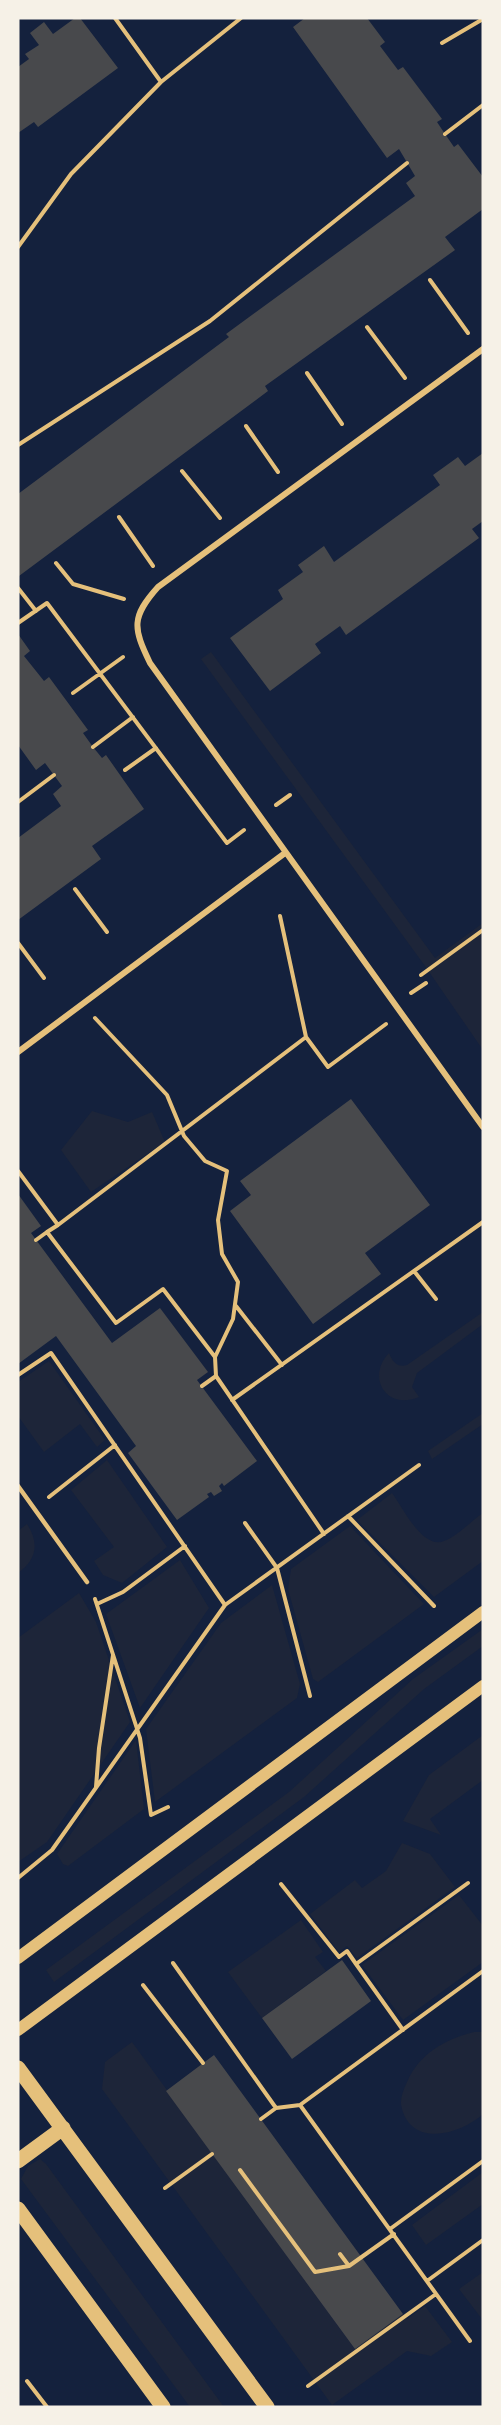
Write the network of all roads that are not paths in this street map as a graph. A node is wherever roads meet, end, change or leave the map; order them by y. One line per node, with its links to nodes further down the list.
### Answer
1 (482, 350): 2 (street)
2 (285, 853): 3 (street); 4 (street)
3 (18, 1052)
4 (483, 1128)
5 (18, 1486): 6 (lane)
6 (87, 1582)
7 (483, 1612): 9 (main road)
8 (483, 1686): 10 (main road)
9 (18, 1958)
10 (18, 2030)
11 (18, 2067): 12 (main road)
12 (63, 2128): 13 (main road); 16 (main road)
13 (18, 2161)
14 (18, 2209): 15 (main road)
15 (162, 2407)
16 (267, 2407)

